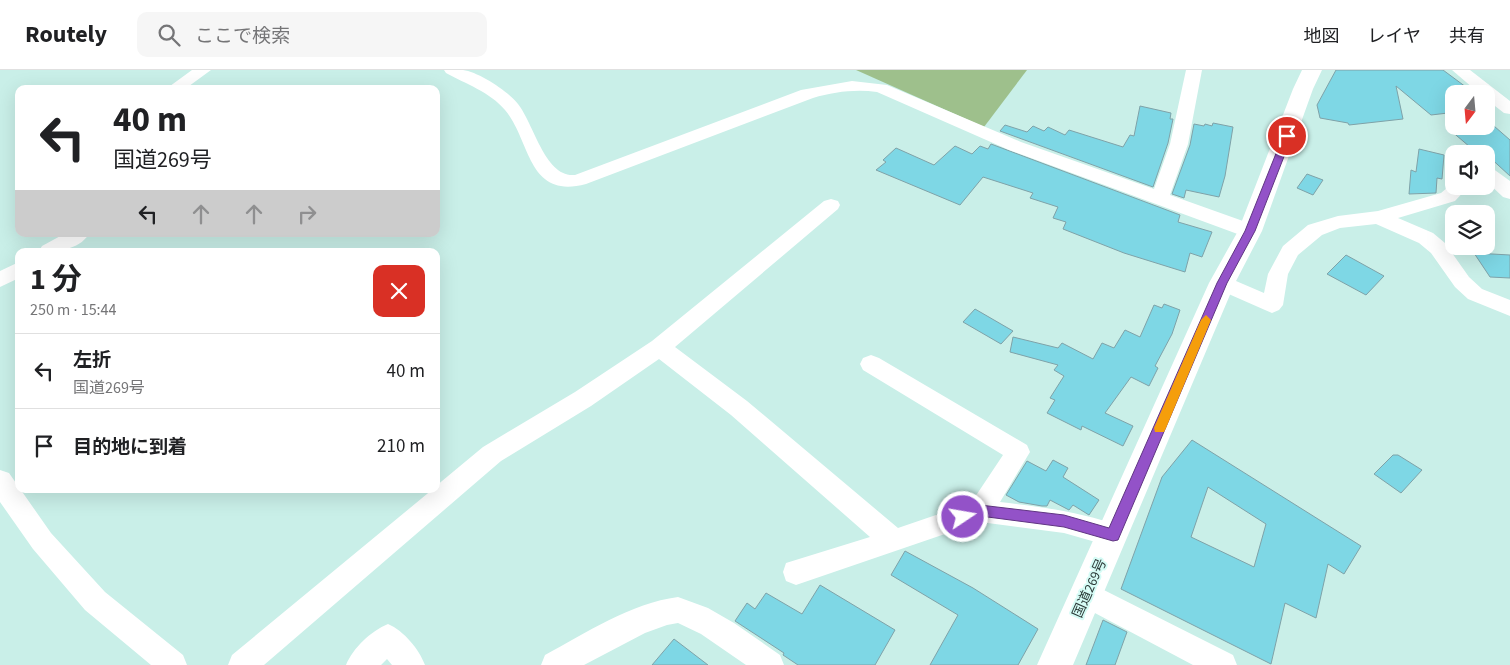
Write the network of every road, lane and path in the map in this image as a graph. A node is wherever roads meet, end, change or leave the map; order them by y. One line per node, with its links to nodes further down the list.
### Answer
1 (203, 70): 6 (street)
2 (452, 70): 11 (street)
3 (1194, 70): 11 (street)
4 (1312, 70): 14 (highway, 国道269号)
5 (1460, 70): 7 (street)
6 (180, 85)
7 (1510, 110)
8 (1495, 179): 9 (street)
9 (1510, 193)
10 (1450, 195): 13 (street)
11 (1160, 198): 14 (street)
12 (832, 205): 21 (street)
13 (1378, 217): 19 (street); 20 (street)
14 (1250, 231): 19 (highway, 国道269号)
15 (73, 237): 16 (street)
16 (54, 248)
17 (15, 271): 18 (street)
18 (0, 280)
19 (1222, 283): 25 (highway, 国道269号)
20 (1510, 308)
21 (660, 347): 26 (street); 30 (street)
22 (871, 364): 24 (street)
23 (0, 481): 29 (street)
24 (980, 511): 25 (street); 26 (street)
25 (1113, 536): 28 (highway, 国道269号)
26 (894, 541): 27 (street)
27 (796, 572)
28 (1086, 594): 35 (highway, 国道269号); 36 (street)
29 (167, 663)
30 (242, 665)
31 (360, 665): 32 (street)
32 (411, 665)
33 (555, 665): 34 (street)
34 (770, 665)
35 (1055, 665)
36 (1223, 665)

